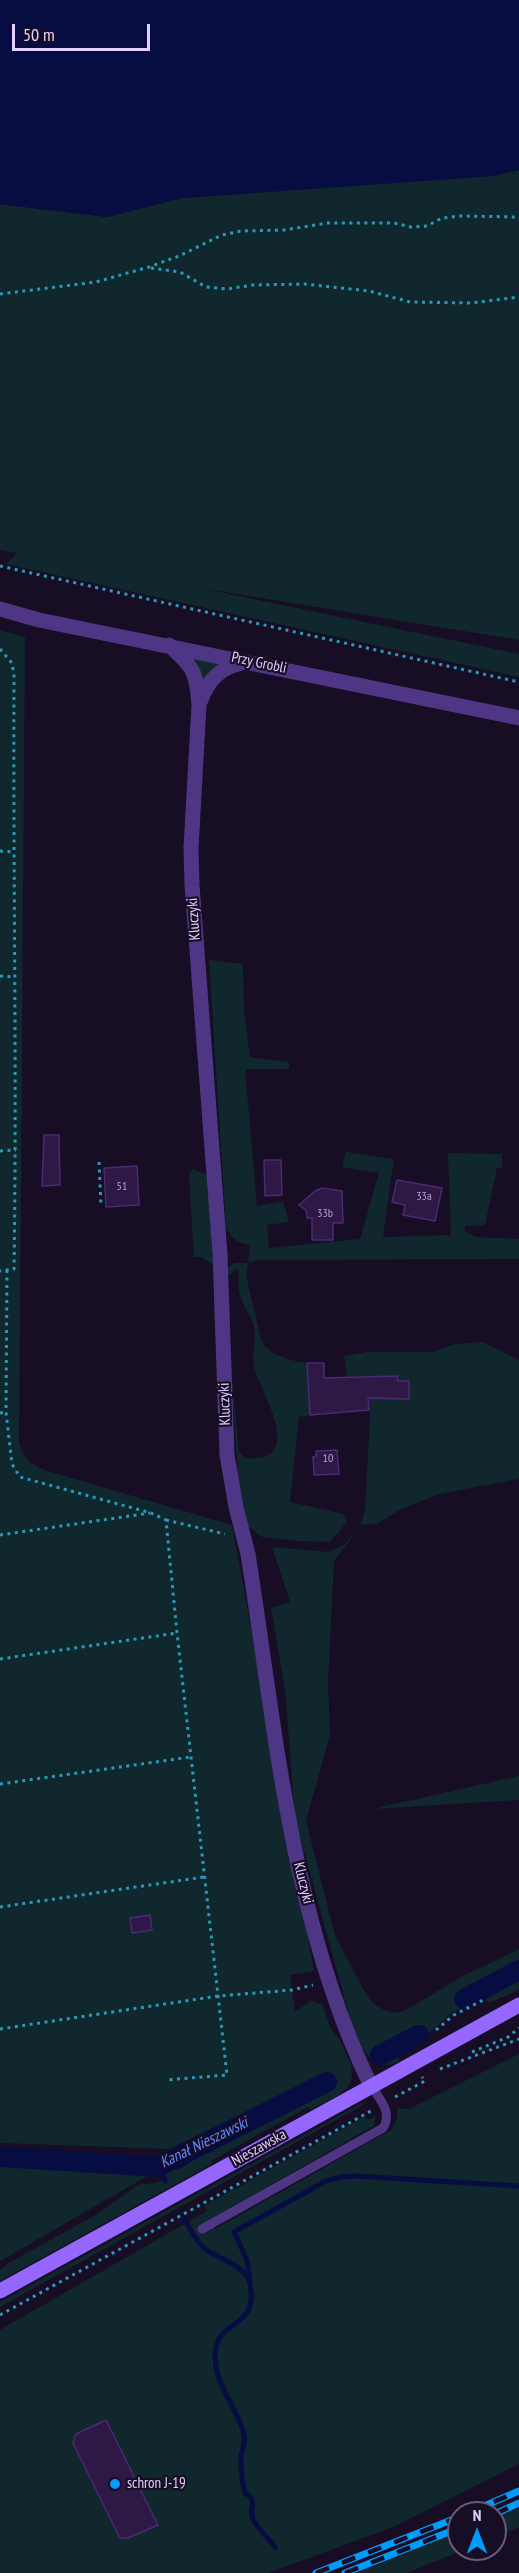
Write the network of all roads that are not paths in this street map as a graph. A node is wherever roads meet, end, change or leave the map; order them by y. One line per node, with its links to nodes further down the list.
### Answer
1 (0, 609): 2 (street, Przy Grobli)
2 (169, 645): 3 (street, Przy Grobli); 4 (street, Kluczyki)
3 (250, 661): 4 (street, Kluczyki); 5 (street, Przy Grobli)
4 (199, 705): 7 (street, Kluczyki)
5 (519, 718)
6 (519, 2005): 7 (main road, Nieszawska)
7 (371, 2086): 8 (lane); 9 (main road, Nieszawska)
8 (202, 2229)
9 (0, 2291)

